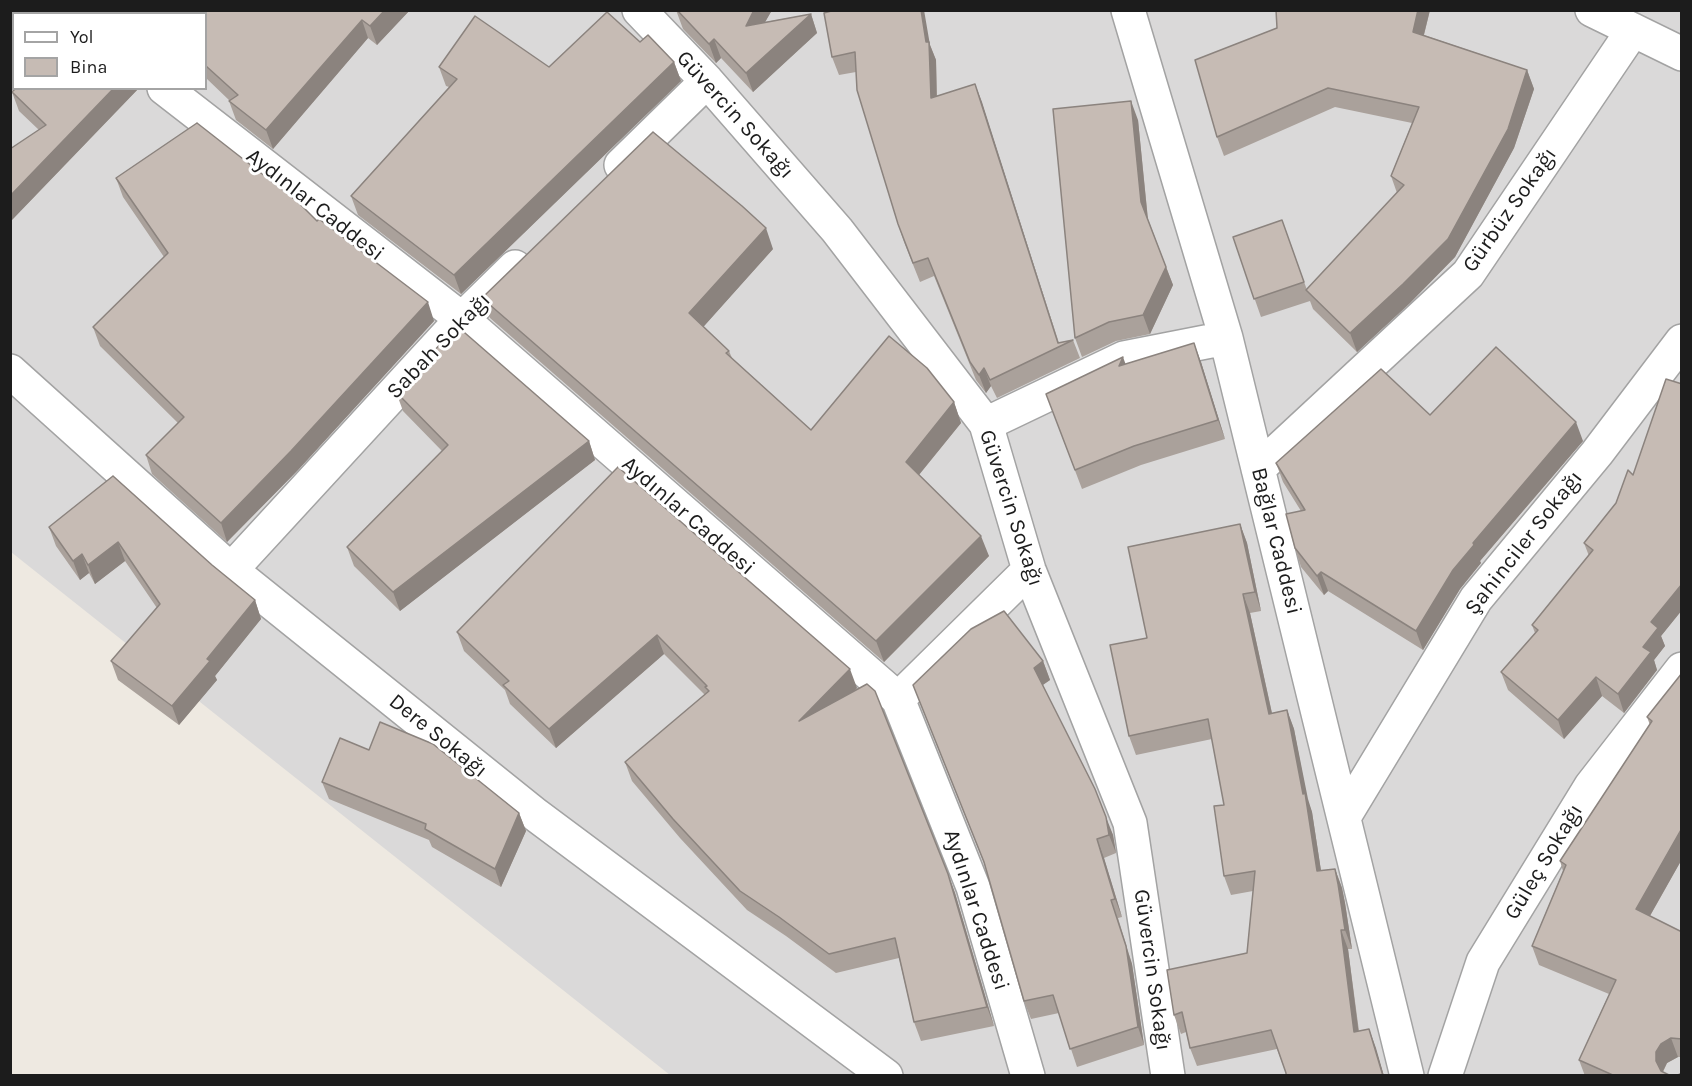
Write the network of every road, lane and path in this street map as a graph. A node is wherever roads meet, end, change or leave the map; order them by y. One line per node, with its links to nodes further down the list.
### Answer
1 (639, 10): 6 (street, Güvercin Sokağı)
2 (1128, 10): 11 (street, Bağlar Caddesi)
3 (1592, 10): 4 (street)
4 (1632, 30): 5 (street); 15 (street, Gürbüz Sokağı)
5 (1682, 54)
6 (707, 81): 8 (street); 14 (street, Güvercin Sokağı)
7 (167, 90): 10 (street, Aydınlar Caddesi)
8 (597, 188)
9 (538, 245): 10 (street, Sabah Sokağı)
10 (462, 319): 16 (street, Sabah Sokağı); 19 (street, Aydınlar Caddesi)
11 (1226, 338): 14 (street); 15 (street, Bağlar Caddesi)
12 (1682, 341): 20 (street, Şahinciler Sokağı)
13 (10, 371): 16 (street, Dere Sokağı)
14 (986, 424): 17 (street, Güvercin Sokağı)
15 (1258, 468): 20 (street, Bağlar Caddesi)
16 (231, 570): 21 (street, Dere Sokağı)
17 (1029, 570): 19 (street); 23 (street, Güvercin Sokağı)
18 (1682, 669): 25 (street, Güleç Sokağı)
19 (898, 699): 22 (street, Aydınlar Caddesi)
20 (1344, 817): 24 (street, Bağlar Caddesi)
21 (886, 1076)
22 (1028, 1076)
23 (1168, 1076)
24 (1407, 1076)
25 (1444, 1076)

